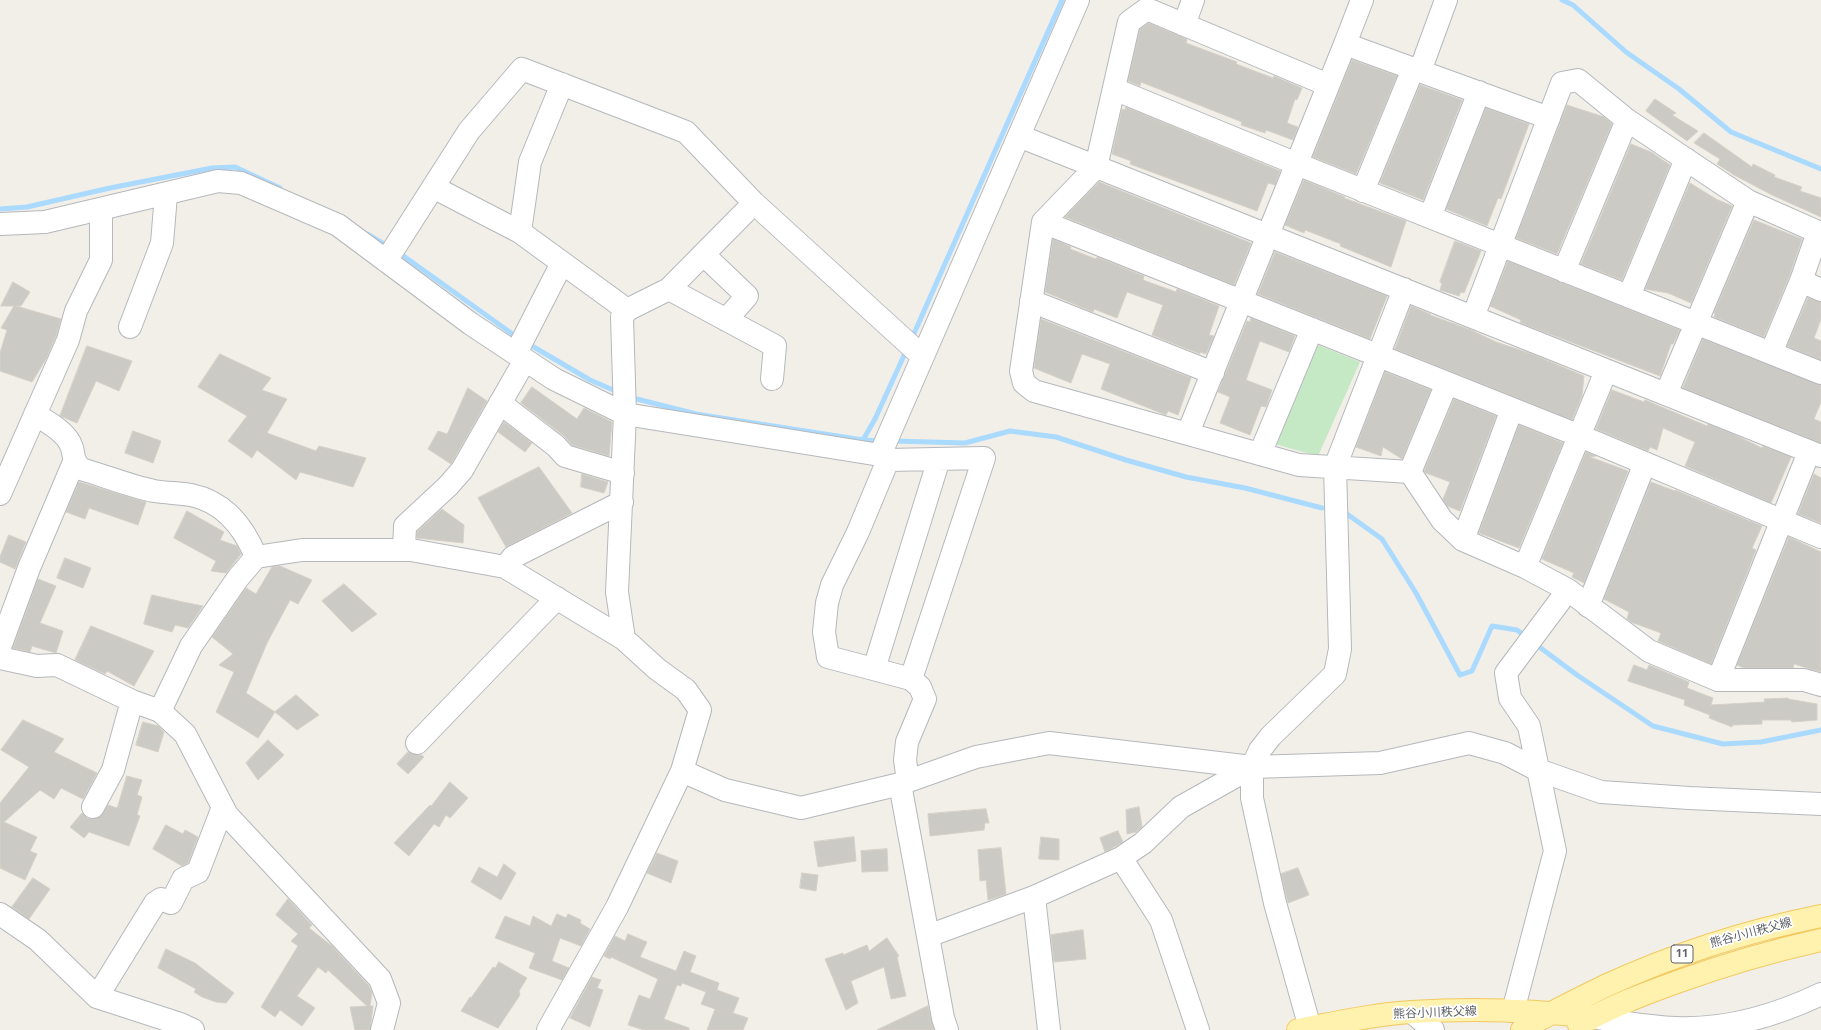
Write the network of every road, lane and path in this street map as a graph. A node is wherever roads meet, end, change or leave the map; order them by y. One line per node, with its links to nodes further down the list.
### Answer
1 (1078, 0): 14 (street)
2 (1193, 0): 5 (street)
3 (1362, 0): 6 (street)
4 (1446, 0): 7 (street)
5 (1184, 25): 9 (street); 10 (street)
6 (1345, 44): 7 (street); 9 (street)
7 (1417, 70): 11 (street); 19 (street)
8 (562, 84): 18 (street); 22 (street); 27 (street)
9 (1328, 85): 16 (street)
10 (1114, 89): 16 (street); 17 (street)
11 (1479, 92): 12 (street); 24 (street)
12 (1549, 118): 13 (street); 29 (street)
13 (1627, 120): 15 (street); 33 (street)
14 (1019, 136): 17 (street); 48 (street)
15 (1686, 159): 21 (street); 38 (street)
16 (1297, 164): 19 (street); 28 (street)
17 (1096, 167): 25 (street); 28 (street)
18 (433, 187): 27 (street); 31 (street)
19 (1363, 191): 24 (street)
20 (166, 195): 23 (street); 31 (street); 45 (street)
21 (1748, 201): 34 (street); 44 (street)
22 (754, 203): 30 (street); 48 (street)
23 (101, 210): 26 (street); 59 (street)
24 (1430, 217): 29 (street)
25 (1043, 222): 39 (street); 40 (street)
26 (0, 224)
27 (520, 232): 32 (street)
28 (1268, 235): 36 (street); 40 (street)
29 (1500, 245): 33 (street); 42 (street)
30 (704, 255): 35 (street); 43 (street)
31 (386, 261): 50 (street)
32 (562, 263): 41 (street); 50 (street)
33 (1564, 271): 38 (street)
34 (1801, 281): 37 (street); 47 (street)
35 (669, 289): 41 (street); 43 (street)
36 (1404, 289): 42 (street); 49 (street)
37 (1821, 290)
38 (1629, 296): 44 (street)
39 (1031, 301): 52 (street); 61 (street)
40 (1241, 301): 46 (street); 52 (street)
41 (627, 310): 60 (street)
42 (1473, 317): 51 (street)
43 (726, 320): 54 (street)
44 (1697, 323): 47 (street); 56 (street)
45 (130, 328)
46 (1312, 329): 49 (street); 63 (street)
47 (1771, 353): 53 (street)
48 (922, 356): 65 (street)
49 (1378, 356): 55 (street); 69 (street)
50 (521, 357): 57 (street); 60 (street)
51 (1606, 371): 56 (street); 62 (street)
52 (1213, 373): 61 (street)
53 (1821, 373)
54 (772, 379)
55 (1447, 383): 58 (street); 70 (street)
56 (1666, 394): 64 (street)
57 (500, 403): 71 (street); 77 (street)
58 (1512, 409): 62 (street); 76 (street)
59 (35, 414): 67 (street); 72 (street)
60 (625, 414): 65 (street); 71 (street)
61 (1188, 433): 63 (street)
62 (1580, 436): 68 (street); 80 (street)
63 (1260, 454): 69 (street)
64 (1815, 454): 74 (street)
65 (883, 455): 66 (street); 87 (street)
66 (939, 459): 87 (street); 88 (street)
67 (74, 462): 78 (street); 85 (street)
68 (1645, 463): 74 (street); 83 (street)
69 (1335, 467): 70 (street); 94 (street)
70 (1410, 472): 76 (street)
71 (623, 473): 73 (street)
72 (0, 494)
73 (622, 502): 79 (street); 84 (street)
74 (1781, 521): 75 (street); 89 (street)
75 (1821, 537)
76 (1463, 540): 80 (street)
77 (404, 550): 78 (street); 79 (street)
78 (256, 557): 92 (street)
79 (505, 567): 82 (street)
80 (1525, 567): 81 (street)
81 (1568, 590): 83 (street); 95 (street)
82 (557, 598): 84 (street); 93 (street)
83 (1588, 606): 89 (street)
84 (624, 638): 96 (street)
85 (0, 647)
86 (0, 658): 91 (street)
87 (874, 669): 88 (street)
88 (911, 679): 97 (street)
89 (1718, 680): 90 (street)
90 (1821, 686)
91 (132, 701): 92 (street); 99 (street)
92 (160, 711): 100 (street)
93 (417, 743)
94 (1252, 767): 95 (street); 97 (street); 101 (street); 113 (street)
95 (1538, 770): 98 (street); 109 (street)
96 (682, 771): 97 (street); 116 (street)
97 (904, 783): 105 (street)
98 (1821, 804)
99 (93, 807)
100 (223, 807): 108 (street); 115 (street)
101 (1121, 858): 102 (street); 119 (street)
102 (1034, 897): 105 (street); 118 (street)
103 (0, 914): 108 (street)
104 (1821, 916): 111 (main road, 熊谷小川秩父線 / 11)
105 (928, 936): 117 (street)
106 (1821, 940): 112 (main road, 熊谷小川秩父線 / 11)
107 (1821, 994): 112 (street)
108 (97, 997): 114 (street)
109 (1513, 1011): 110 (main road, 熊谷小川秩父線 / 11); 111 (main road, 熊谷小川秩父線 / 11)
110 (1412, 1012): 113 (main road, 熊谷小川秩父線 / 11); 120 (street)
111 (1550, 1012): 112 (main road, 熊谷小川秩父線 / 11); 121 (main road)
112 (1592, 1018): 122 (main road)
113 (1304, 1029)
114 (193, 1030)
115 (382, 1030)
116 (548, 1030)
117 (947, 1030)
118 (1049, 1030)
119 (1198, 1030)
120 (1433, 1030)
121 (1522, 1030)
122 (1571, 1030)

